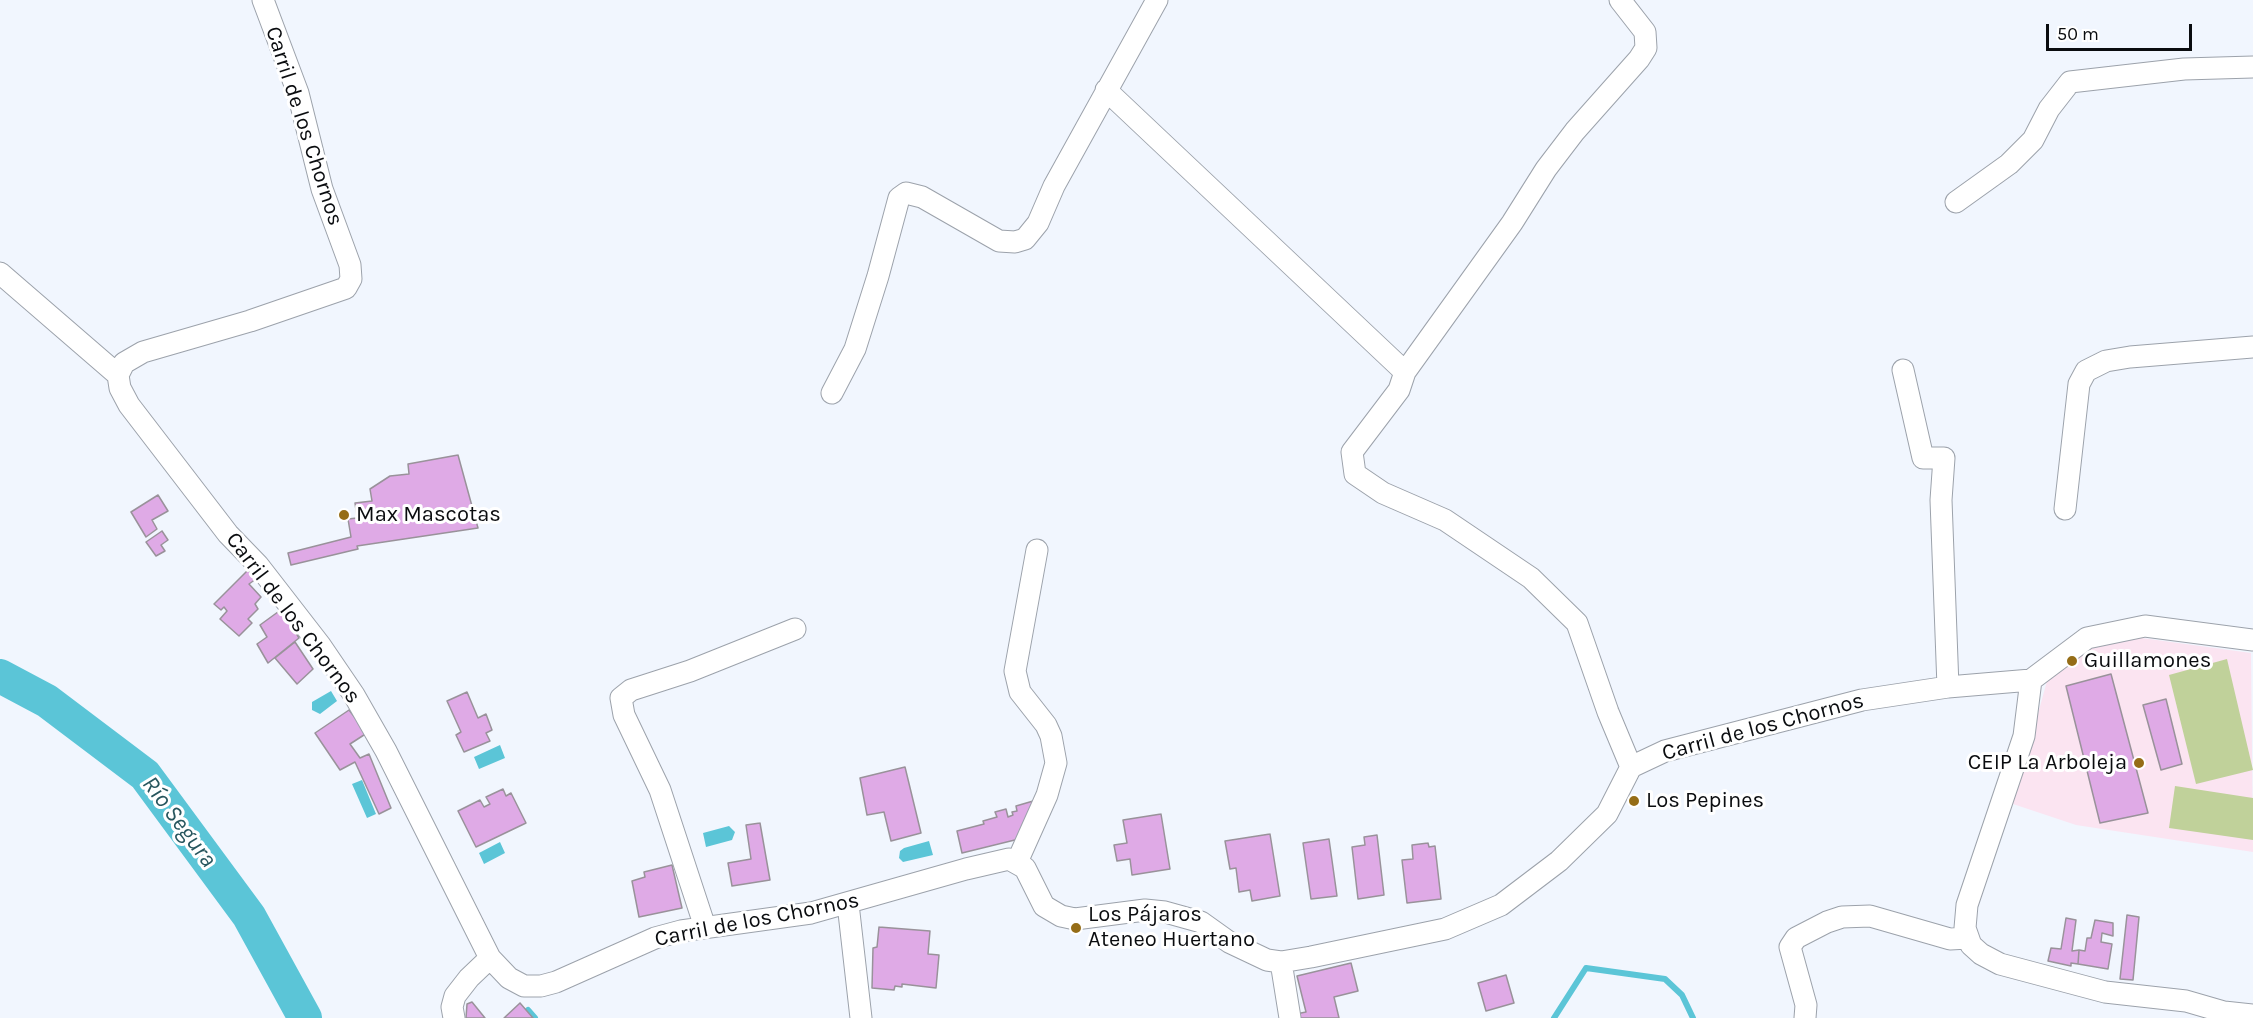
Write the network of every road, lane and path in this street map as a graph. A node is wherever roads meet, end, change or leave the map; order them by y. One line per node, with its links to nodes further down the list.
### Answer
1 (263, 0): 11 (street, Carril de los Chornos)
2 (1157, 0): 5 (street)
3 (1620, 0): 10 (street)
4 (2253, 67): 6 (street)
5 (1106, 90): 10 (street); 12 (street)
6 (1956, 202)
7 (0, 273): 11 (street)
8 (2253, 348): 13 (street)
9 (1903, 370): 18 (street)
10 (1405, 372): 19 (street)
11 (118, 375): 24 (street, Carril de los Chornos)
12 (832, 393)
13 (2065, 509)
14 (1037, 550): 20 (street)
15 (795, 629): 22 (street)
16 (2253, 640): 17 (street)
17 (2031, 680): 18 (street, Carril de los Chornos); 23 (street)
18 (1947, 687): 19 (street, Carril de los Chornos)
19 (1631, 767): 25 (street)
20 (1017, 862): 21 (street, Carril de los Chornos); 25 (street)
21 (848, 904): 22 (street, Carril de los Chornos); 28 (street)
22 (705, 927): 24 (street, Carril de los Chornos)
23 (1968, 938): 26 (street); 30 (street)
24 (490, 958): 27 (street)
25 (1281, 962): 29 (street)
26 (2252, 1010)
27 (454, 1018)
28 (861, 1018)
29 (1290, 1018)
30 (1805, 1018)

